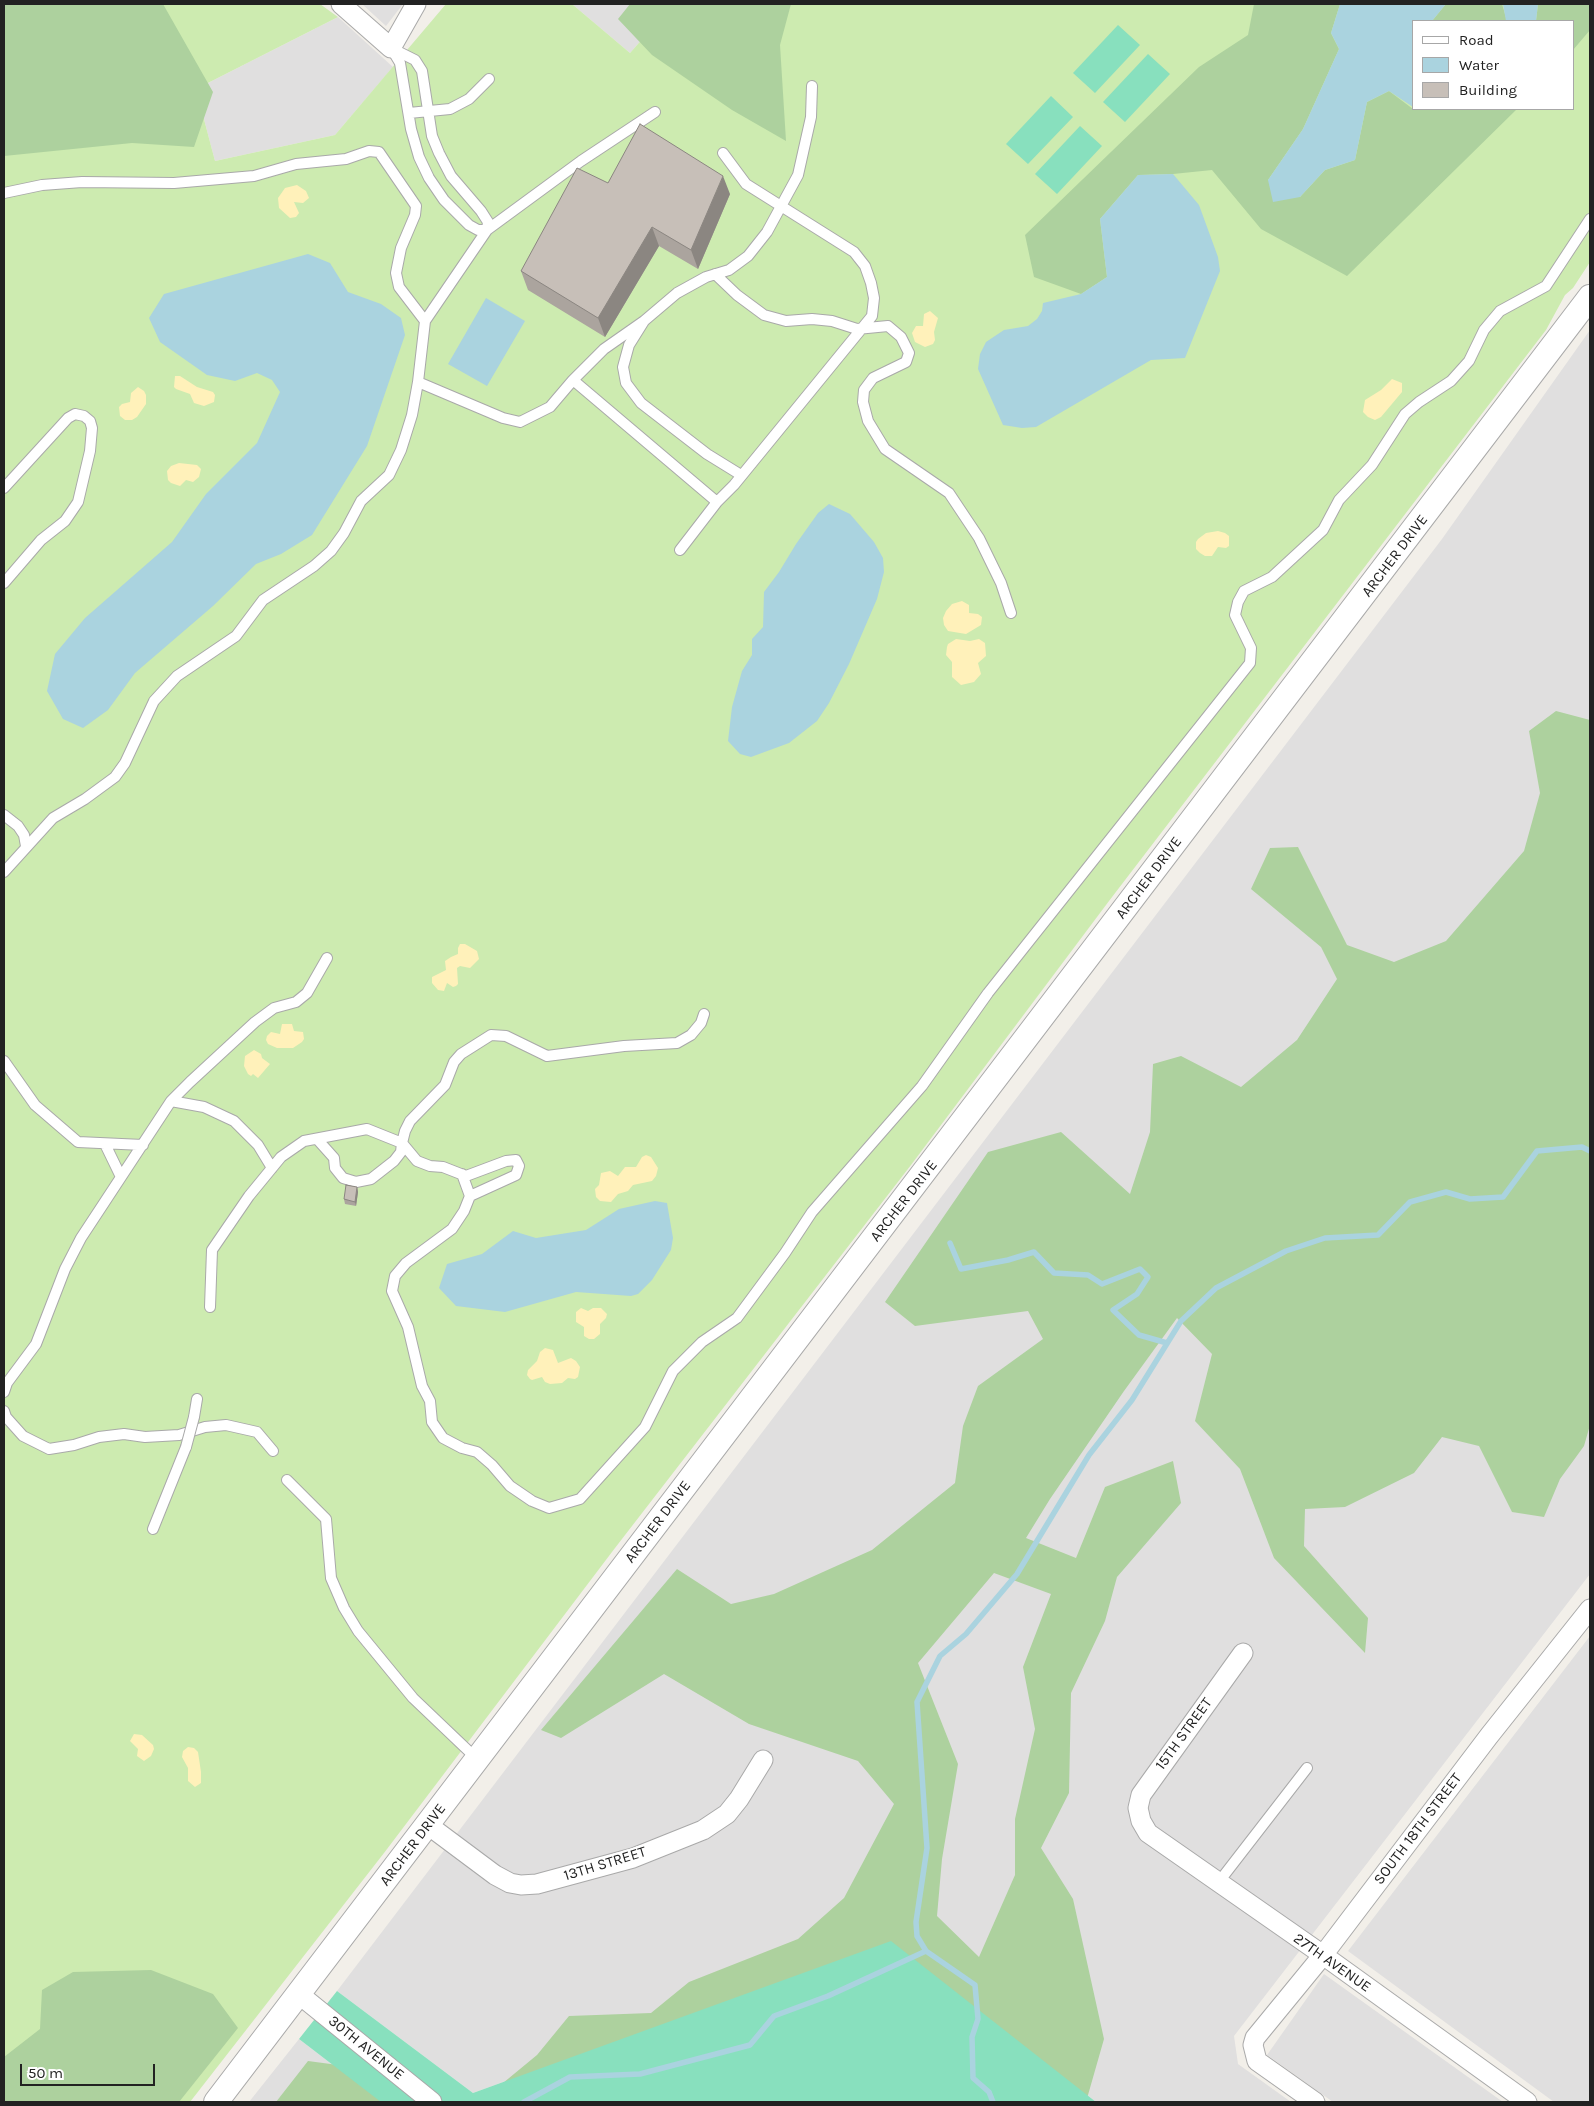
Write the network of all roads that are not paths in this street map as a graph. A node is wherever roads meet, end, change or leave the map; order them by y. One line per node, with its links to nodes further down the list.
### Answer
1 (341, 4): 3 (street)
2 (416, 4): 3 (street)
3 (390, 48): 6 (lane); 8 (lane)
4 (489, 79): 6 (lane)
5 (812, 86): 11 (lane)
6 (428, 112): 8 (lane); 13 (lane)
7 (655, 112): 13 (lane)
8 (409, 113): 13 (lane)
9 (723, 153): 11 (lane)
10 (4, 193): 17 (lane)
11 (782, 207): 14 (lane); 18 (lane)
12 (1590, 219): 41 (lane)
13 (487, 230): 17 (lane)
14 (715, 274): 16 (lane); 18 (lane)
15 (1590, 297): 51 (street, ARCHER DRIVE)
16 (644, 320): 19 (lane); 21 (lane)
17 (425, 321): 20 (lane)
18 (864, 327): 21 (lane); 26 (lane)
19 (573, 380): 20 (lane); 23 (lane)
20 (418, 382): 28 (lane)
21 (741, 475): 23 (lane)
22 (4, 488): 25 (lane)
23 (717, 502): 24 (lane)
24 (680, 550)
25 (4, 583)
26 (1011, 612)
27 (4, 815): 28 (lane)
28 (26, 846): 29 (lane)
29 (4, 872)
30 (327, 958): 33 (lane)
31 (704, 1014): 35 (lane)
32 (4, 1061): 36 (lane)
33 (171, 1101): 37 (lane); 38 (lane)
34 (318, 1139): 35 (lane); 35 (lane); 38 (lane)
35 (402, 1143): 39 (lane)
36 (105, 1144): 37 (lane); 40 (lane)
37 (143, 1145): 40 (lane)
38 (272, 1168): 42 (lane)
39 (462, 1174): 41 (lane); 41 (lane)
40 (121, 1177): 43 (lane)
41 (470, 1196)
42 (210, 1307)
43 (4, 1392)
44 (197, 1399): 48 (lane, bridge)
45 (4, 1412): 46 (lane)
46 (273, 1451)
47 (287, 1480): 51 (lane)
48 (153, 1528)
49 (1590, 1609): 57 (street, SOUTH 18TH STREET)
50 (1243, 1653): 54 (street, 15TH STREET)
51 (477, 1759): 55 (street, ARCHER DRIVE)
52 (763, 1760): 55 (street, 13TH STREET)
53 (1307, 1768): 56 (lane)
54 (1141, 1821): 56 (street, 27TH AVENUE)
55 (428, 1825): 58 (street, ARCHER DRIVE)
56 (1218, 1883): 57 (street, 27TH AVENUE)
57 (1323, 1955): 61 (street, SOUTH 18TH STREET); 62 (street, 27TH AVENUE)
58 (300, 1995): 59 (street, ARCHER DRIVE); 60 (street, 30TH AVENUE)
59 (216, 2102)
60 (432, 2102)
61 (1315, 2102)
62 (1527, 2102)

